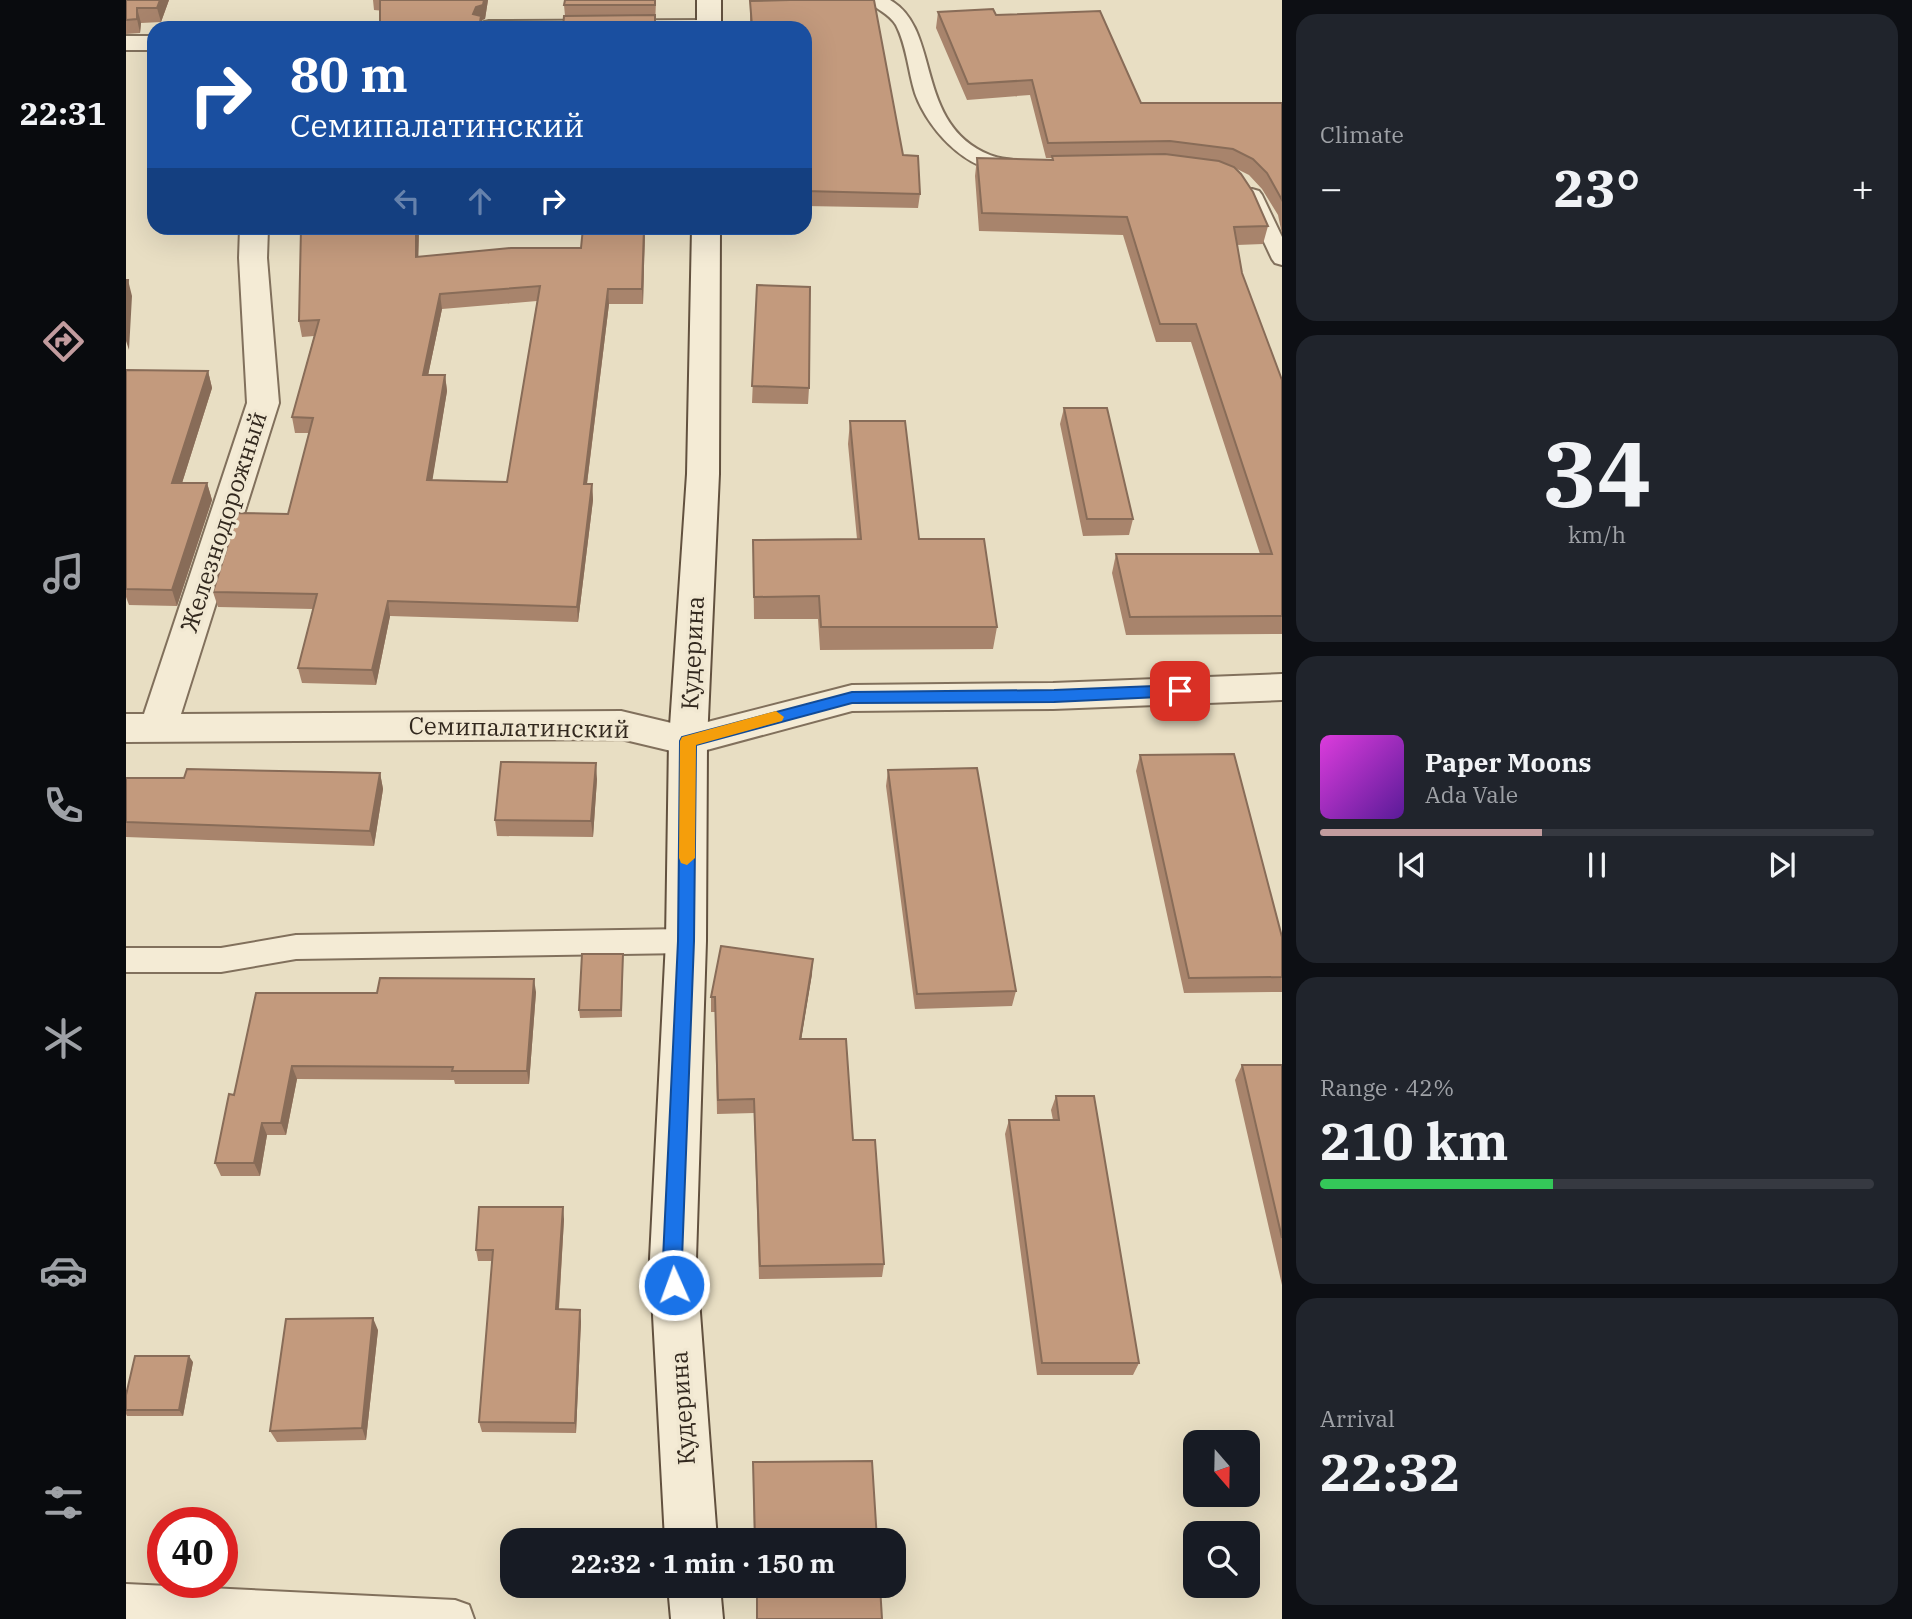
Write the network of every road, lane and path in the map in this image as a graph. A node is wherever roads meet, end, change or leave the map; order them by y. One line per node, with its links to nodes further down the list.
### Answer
1 (709, 0): 3 (street)
2 (877, 0): 6 (lane)
3 (709, 21)
4 (126, 43): 5 (street)
5 (147, 43)
6 (1034, 167)
7 (1243, 186): 10 (lane)
8 (254, 235): 12 (street, Железнодорожный)
9 (706, 235): 13 (street, Кудерина)
10 (1282, 259)
11 (1282, 687): 13 (street, Семипалатинский)
12 (142, 728): 13 (street, Семипалатинский)
13 (688, 741): 14 (street, Кудерина)
14 (686, 941): 15 (lane); 16 (street, Кудерина)
15 (126, 960)
16 (690, 1528)
17 (695, 1598): 20 (street)
18 (126, 1603): 19 (lane)
19 (455, 1619)
20 (697, 1619)

